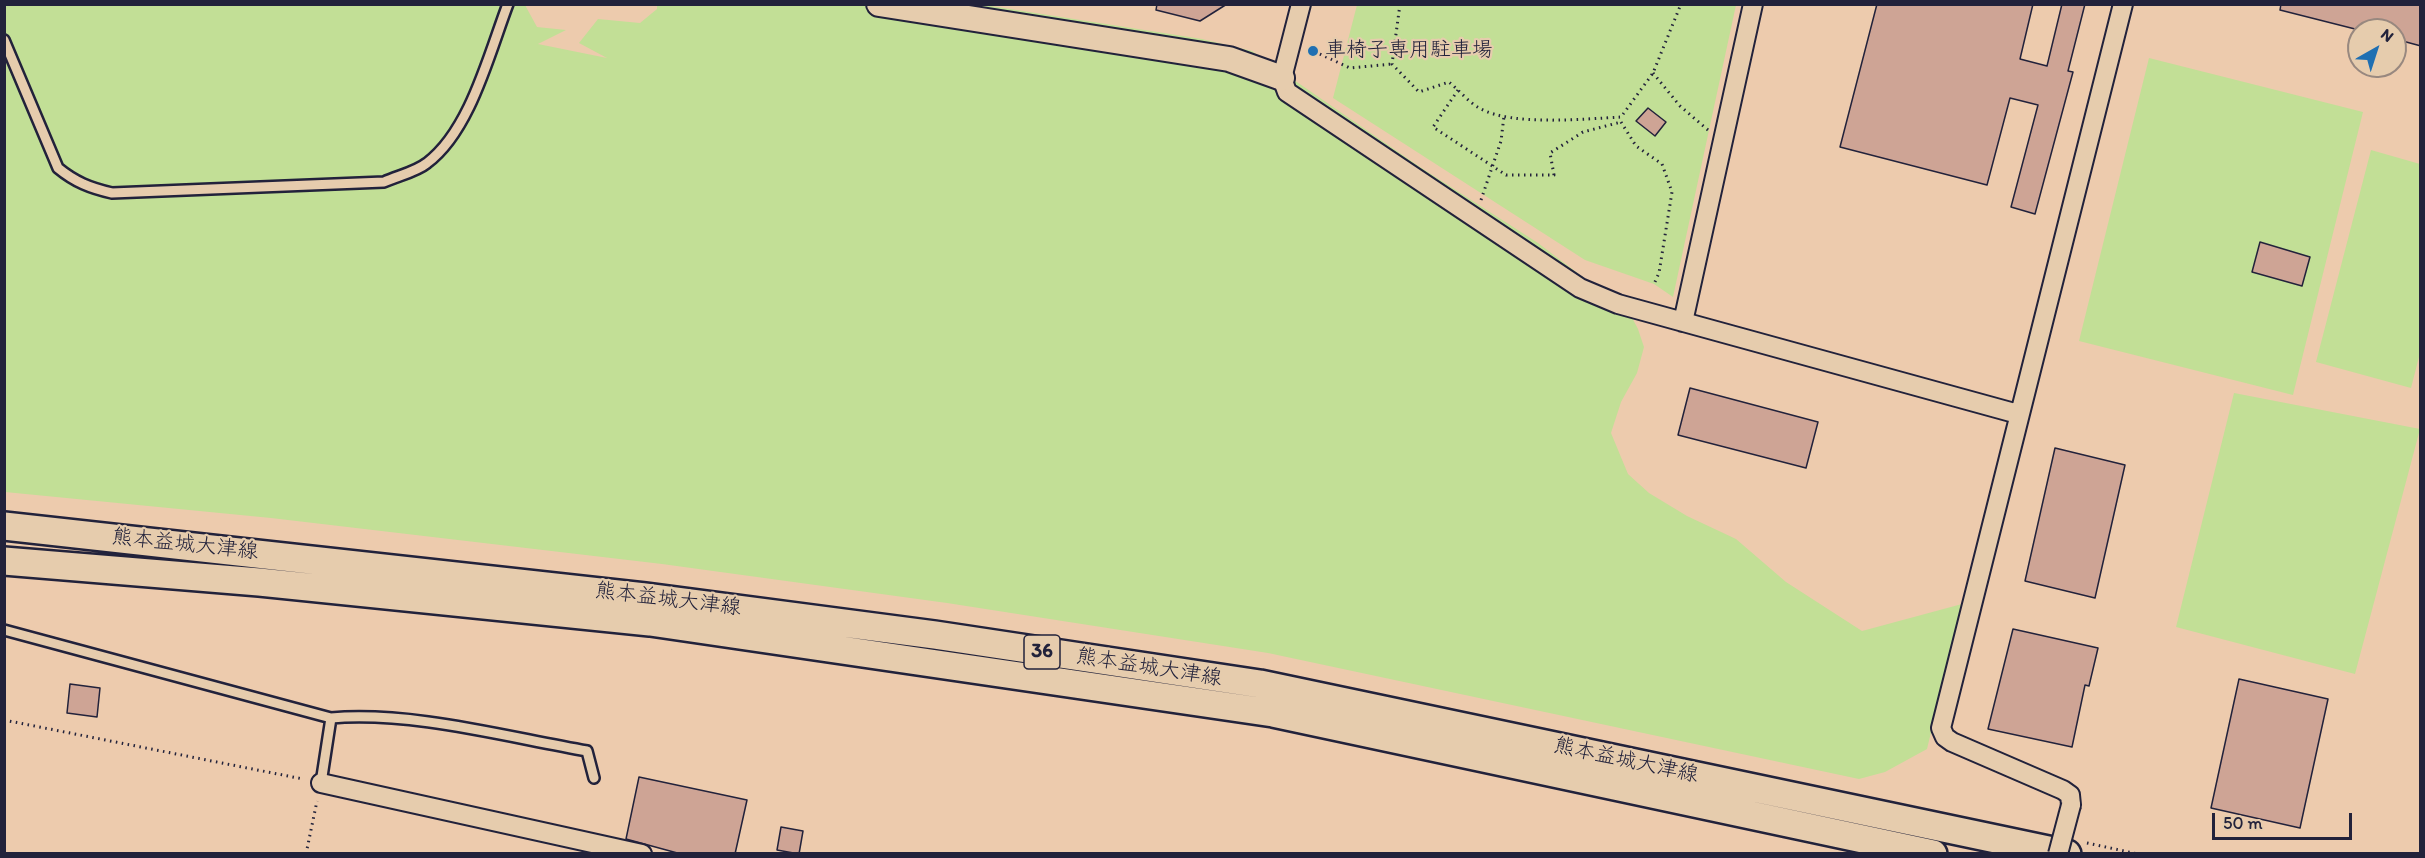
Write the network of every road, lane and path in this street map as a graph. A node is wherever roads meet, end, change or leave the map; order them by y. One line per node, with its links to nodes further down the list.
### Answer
1 (508, 4): 8 (lane)
2 (879, 4): 12 (street)
3 (1300, 4): 12 (street)
4 (1401, 4): 10 (path)
5 (1681, 4): 11 (path)
6 (1753, 4): 20 (street)
7 (2123, 4): 21 (street)
8 (4, 40)
9 (1304, 46): 10 (path)
10 (1392, 64): 13 (path)
11 (1653, 73): 15 (path); 16 (path)
12 (1282, 78): 20 (street)
13 (1458, 90): 14 (path); 17 (path)
14 (1504, 116): 15 (path); 17 (path)
15 (1621, 119): 17 (path); 19 (path)
16 (1714, 134)
17 (1493, 166): 18 (path)
18 (1480, 202)
19 (1654, 284)
20 (1683, 322): 21 (street)
21 (2018, 414): 32 (street, bridge)
22 (4, 526): 33 (main road, 熊本益城大津線 / 36)
23 (4, 561): 31 (main road, 熊本益城大津線 / 36)
24 (4, 630): 25 (lane)
25 (331, 718): 27 (lane); 28 (lane)
26 (4, 720): 28 (path)
27 (594, 778)
28 (321, 783): 29 (path); 30 (street)
29 (306, 854)
30 (642, 854)
31 (1933, 854)
32 (2058, 854)
33 (2067, 854)

